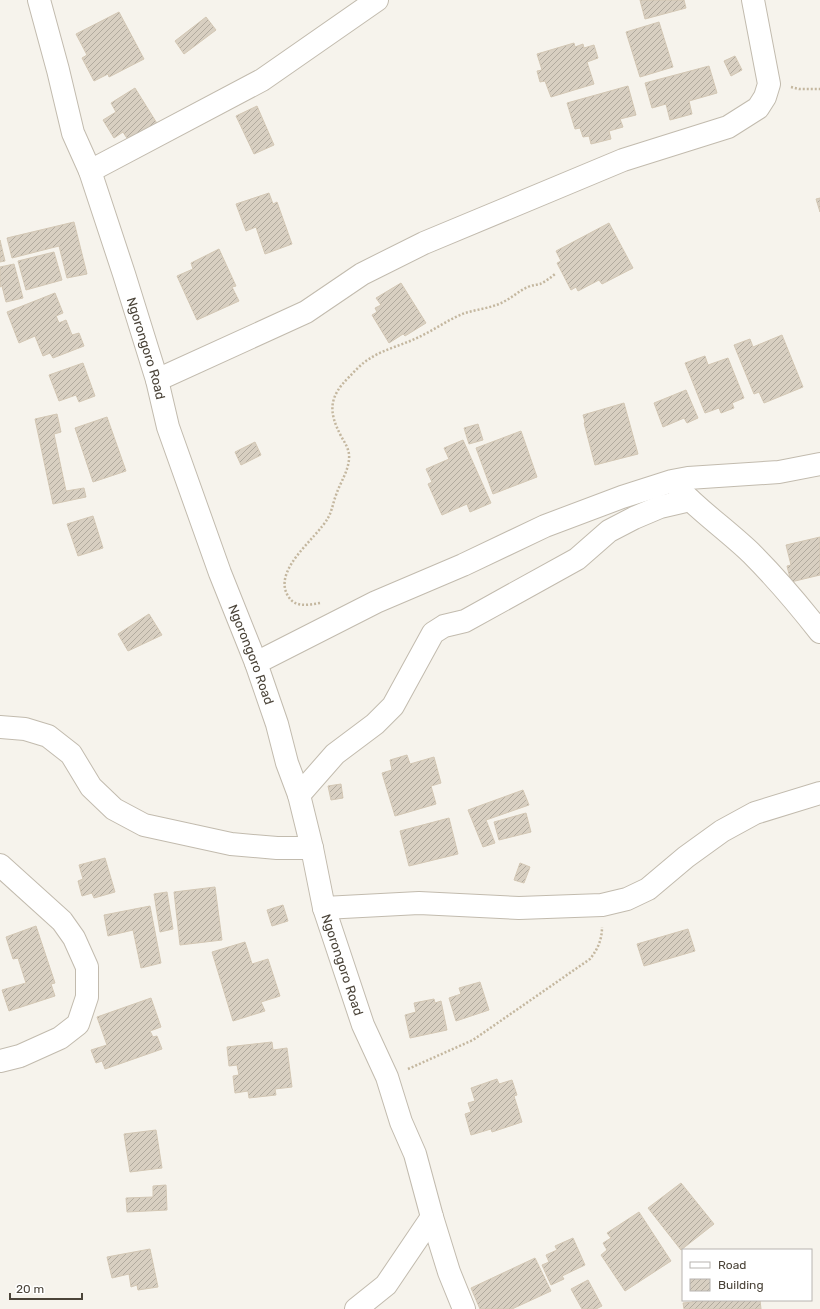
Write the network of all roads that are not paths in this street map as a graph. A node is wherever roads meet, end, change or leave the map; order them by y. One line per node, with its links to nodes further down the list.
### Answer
1 (377, 0): 4 (street)
2 (753, 0): 5 (street)
3 (42, 1): 4 (street, Ngorongoro Road)
4 (90, 171): 5 (street, Ngorongoro Road)
5 (157, 380): 10 (street, Ngorongoro Road)
6 (820, 464): 7 (street)
7 (672, 481): 8 (street); 10 (street)
8 (690, 500): 9 (street); 13 (street)
9 (820, 632)
10 (256, 663): 13 (street, Ngorongoro Road)
11 (0, 727): 14 (street)
12 (820, 793): 16 (street)
13 (299, 794): 14 (street, Ngorongoro Road)
14 (312, 848): 16 (street, Ngorongoro Road)
15 (0, 865): 17 (street)
16 (324, 908): 18 (street, Ngorongoro Road)
17 (0, 1061)
18 (432, 1217): 19 (street); 20 (street, Ngorongoro Road)
19 (356, 1309)
20 (464, 1309)

